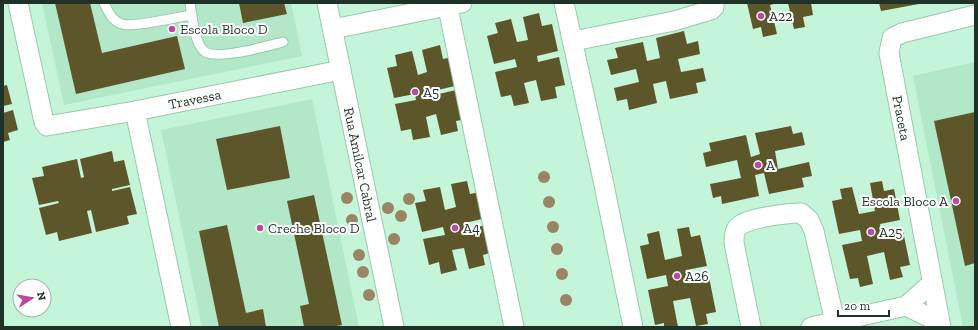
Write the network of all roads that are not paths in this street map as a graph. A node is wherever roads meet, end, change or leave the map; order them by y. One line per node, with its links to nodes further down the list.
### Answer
1 (18, 3): 14 (street, Travessa)
2 (104, 3): 8 (lane)
3 (190, 3): 8 (lane)
4 (327, 3): 10 (street, Rua Amilcar Cabral)
5 (564, 3): 11 (street)
6 (714, 3): 11 (street)
7 (453, 4): 10 (street); 21 (street)
8 (192, 15): 12 (lane)
9 (975, 15): 15 (street, Praceta)
10 (333, 29): 13 (street, Rua Amilcar Cabral)
11 (573, 41): 22 (street)
12 (283, 42)
13 (341, 70): 14 (street, Travessa); 20 (street, Rua Amilcar Cabral)
14 (135, 111): 19 (street)
15 (932, 282): 16 (street); 18 (street, Praceta)
16 (906, 306): 17 (street); 18 (street)
17 (835, 322): 23 (street); 24 (street)
18 (940, 324)
19 (181, 327)
20 (394, 327)
21 (514, 327)
22 (633, 327)
23 (751, 327)
24 (811, 327)

